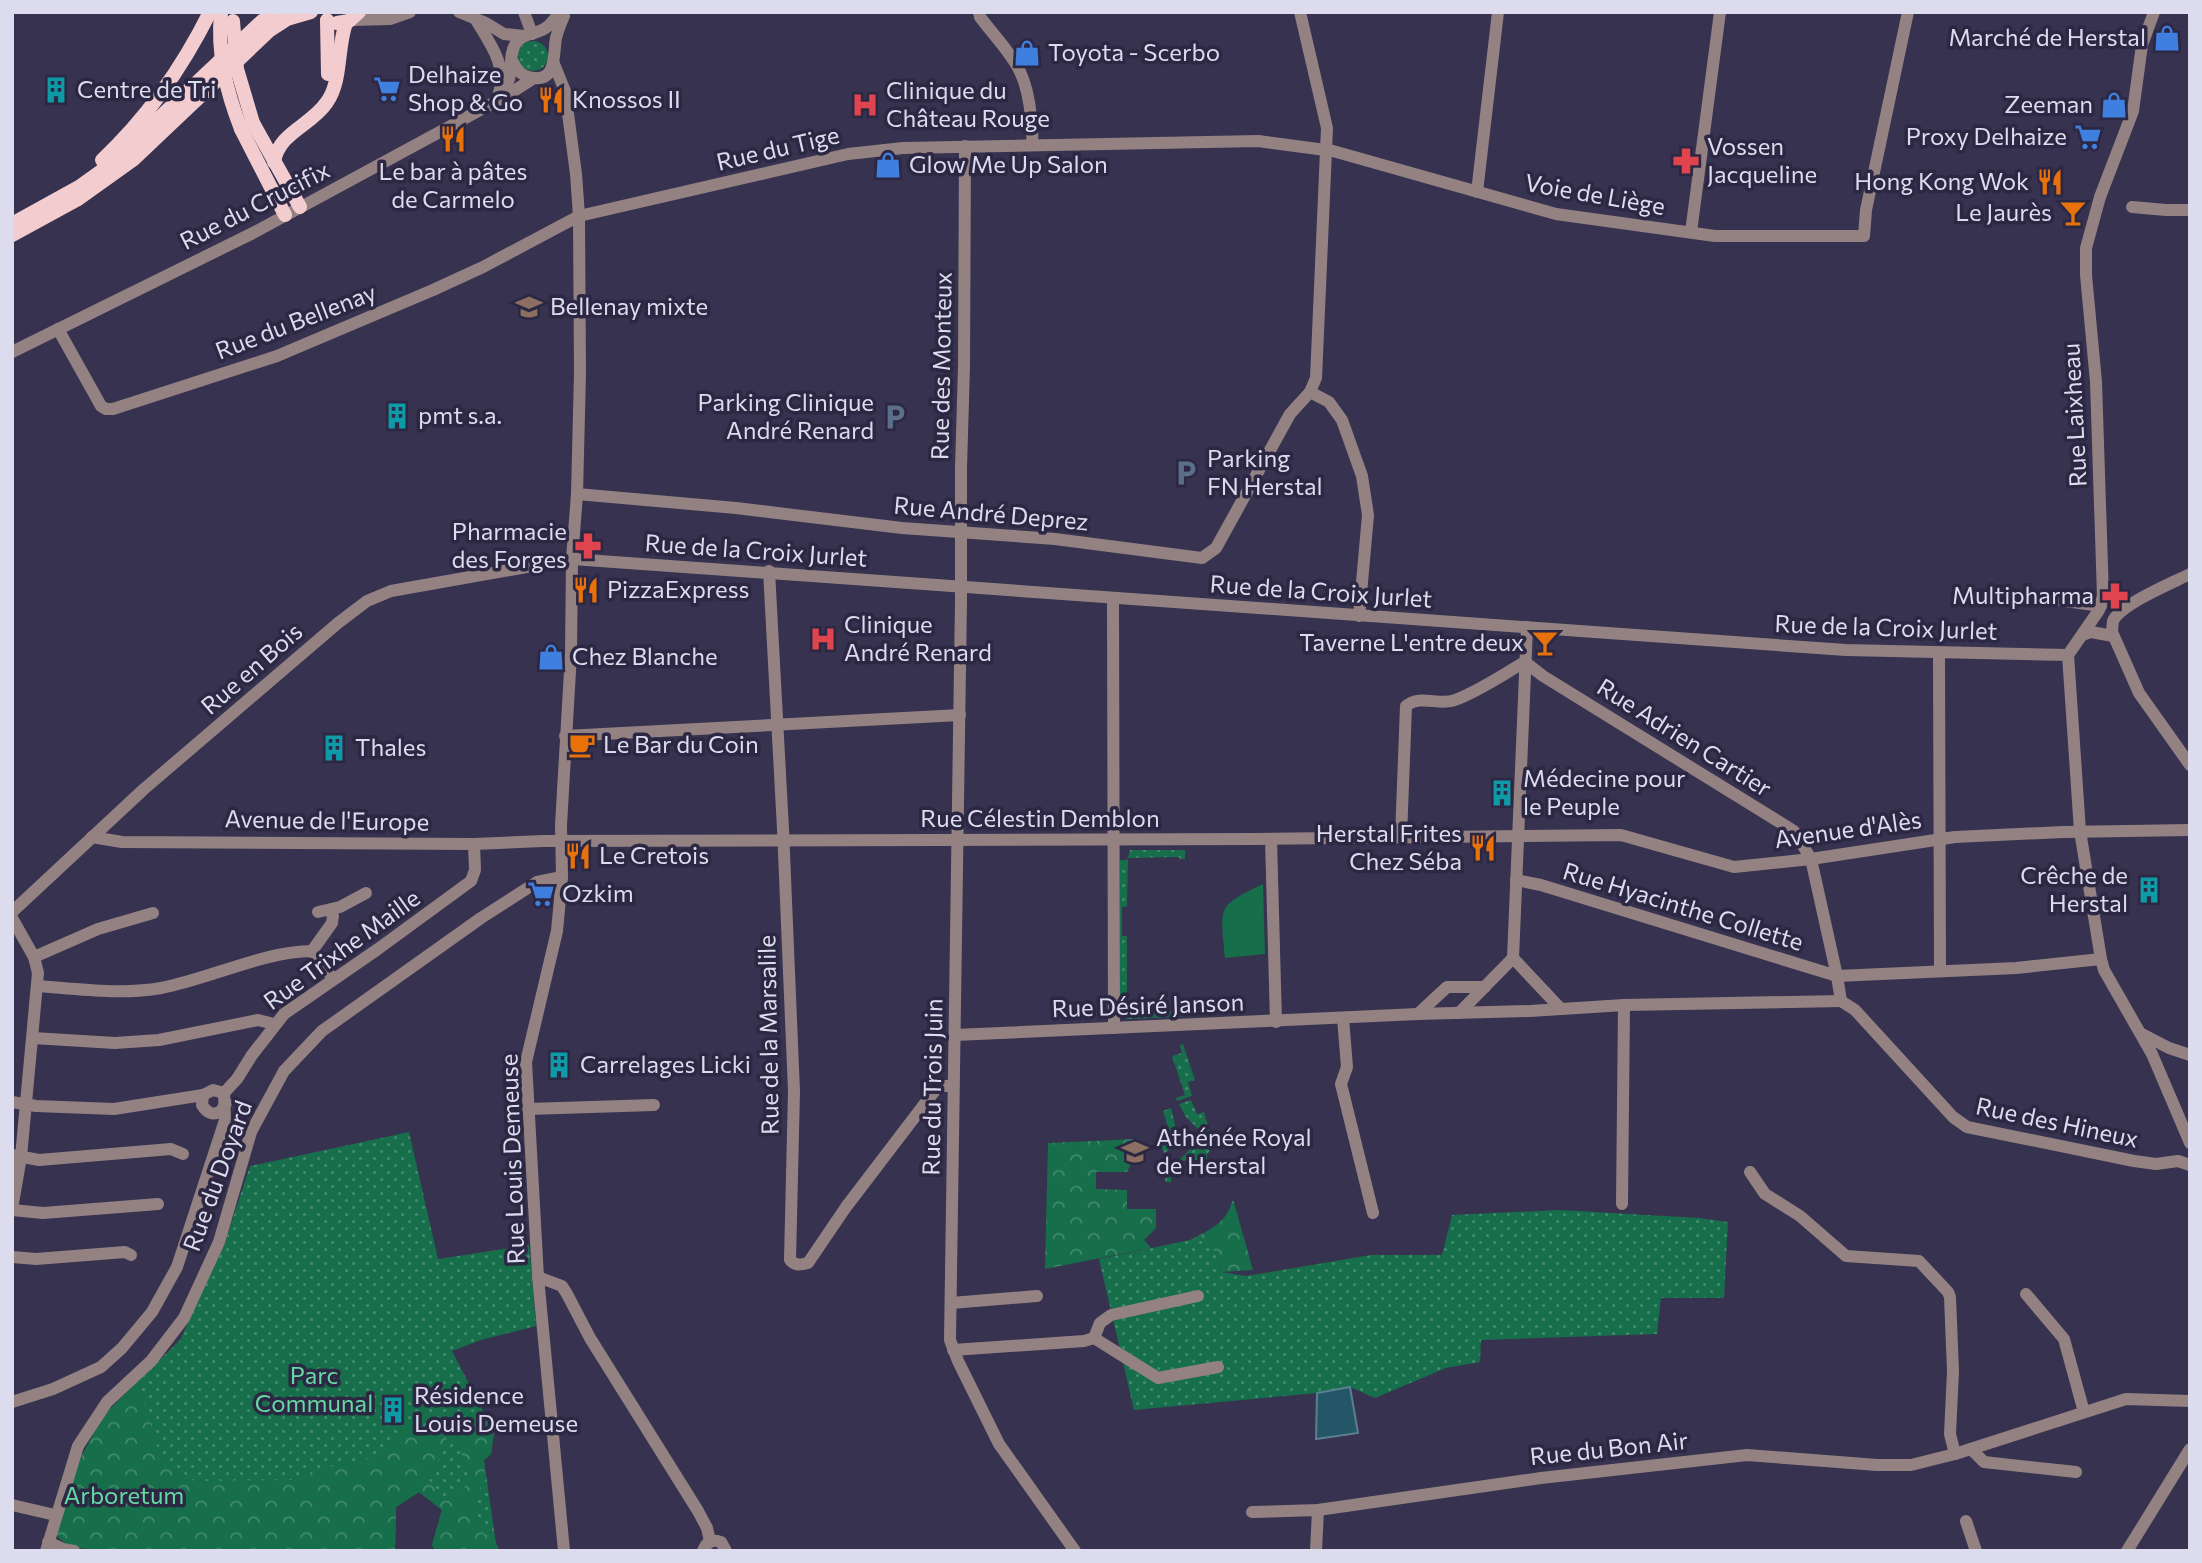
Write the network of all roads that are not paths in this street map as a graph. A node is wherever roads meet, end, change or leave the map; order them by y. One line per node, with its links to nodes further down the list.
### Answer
1 (209, 12): 34 (main road)
2 (221, 12): 27 (main road, bridge)
3 (234, 12): 27 (main road, bridge)
4 (410, 12): 17 (street)
5 (460, 12): 18 (street)
6 (524, 12): 19 (street)
7 (559, 12): 19 (street)
8 (566, 12): 20 (street)
9 (979, 12): 29 (street)
10 (1300, 12): 31 (street)
11 (1498, 12): 33 (street)
12 (1720, 12): 41 (street)
13 (1908, 12): 41 (street, Voie de Liège)
14 (2154, 12): 54 (street, Rue Laixheau)
15 (272, 14): 34 (main road)
16 (319, 14): 17 (main road); 26 (main road); 42 (main road)
17 (353, 18): 26 (main road)
18 (476, 20): 19 (street); 21 (street); 25 (street)
19 (531, 35): 20 (street); 21 (street)
20 (555, 49): 22 (street)
21 (512, 60): 23 (street); 25 (street)
22 (554, 64): 23 (street); 24 (street, Rue Louis Demeuse)
23 (536, 78): 24 (street); 25 (street, Rue du Crucifix)
24 (565, 96): 39 (street, Rue Louis Demeuse)
25 (495, 101): 35 (street, Rue du Crucifix)
26 (317, 114): 28 (main road)
27 (250, 127): 28 (main road); 32 (main road); 38 (main road)
28 (285, 138): 32 (main road)
29 (1032, 144): 30 (street, Rue du Tige); 31 (street, Rue du Tige)
30 (965, 146): 39 (street, Rue du Tige); 47 (street, Rue des Monteux)
31 (1326, 150): 33 (street, Voie de Liège); 45 (street)
32 (274, 162): 35 (main road)
33 (1477, 192): 41 (street, Voie de Liège)
34 (62, 197): 40 (main road)
35 (300, 207): 38 (street, Rue du Crucifix)
36 (2132, 207): 37 (street)
37 (2190, 210)
38 (285, 215): 43 (street, Rue du Crucifix)
39 (579, 216): 43 (street, Rue du Bellenay); 46 (street, Rue Louis Demeuse)
40 (16, 221)
41 (1691, 232)
42 (12, 235)
43 (58, 330): 44 (street, Rue du Crucifix)
44 (12, 352)
45 (1310, 391): 47 (street, Rue André Deprez); 55 (street)
46 (577, 494): 47 (street, Rue André Deprez); 48 (street, Rue Louis Demeuse)
47 (962, 532): 51 (street, Rue des Monteux)
48 (572, 559): 49 (street, Rue de la Croix Jurlet); 65 (street, Rue Louis Demeuse); 69 (street, Rue en Bois)
49 (769, 572): 51 (street, Rue de la Croix Jurlet); 64 (street)
50 (2190, 574): 56 (street)
51 (962, 588): 52 (street, Rue de la Croix Jurlet); 63 (street, Rue du Trois Juin)
52 (1113, 598): 55 (street, Rue de la Croix Jurlet); 73 (street)
53 (2045, 598): 54 (street)
54 (2100, 607): 56 (street); 58 (street)
55 (1359, 616): 57 (street, Rue de la Croix Jurlet)
56 (2116, 618): 59 (street)
57 (1527, 627): 60 (street, Rue de la Croix Jurlet); 62 (street)
58 (2083, 635): 59 (street); 61 (street)
59 (2113, 636): 66 (street)
60 (1939, 653): 61 (street, Rue de la Croix Jurlet); 72 (street)
61 (2068, 655): 68 (street)
62 (1525, 662): 70 (street); 71 (street); 79 (street, Rue Adrien Cartier)
63 (960, 715): 64 (street); 75 (street, Rue du Trois Juin)
64 (777, 725): 65 (street); 77 (street)
65 (565, 736): 76 (street, Rue Louis Demeuse)
66 (2190, 765)
67 (2190, 830): 68 (street, Avenue d'Alès)
68 (2080, 831): 72 (street, Avenue d'Alès); 89 (street)
69 (92, 837): 78 (street, Avenue de l'Europe); 83 (street, Rue en Bois)
70 (1401, 837): 71 (street, Rue Célestin Demblon); 74 (street, Rue Célestin Demblon)
71 (1517, 837): 79 (street, Avenue d'Alès); 81 (street)
72 (1940, 838): 79 (street, Avenue d'Alès); 90 (street)
73 (1112, 839): 74 (street, Rue Célestin Demblon); 75 (street, Rue Célestin Demblon); 103 (street)
74 (1271, 839): 101 (street)
75 (956, 841): 77 (street, Rue Célestin Demblon); 105 (street, Rue du Trois Juin)
76 (562, 842): 77 (street, Rue Célestin Demblon); 78 (street, Avenue de l'Europe); 80 (street, Rue Louis Demeuse)
77 (784, 842): 108 (street, Rue de la Marsalile)
78 (474, 844): 92 (street, Rue Trixhe Maille)
79 (1811, 859): 91 (street, Rue Adrien Cartier)
80 (562, 877): 114 (street, Rue Louis Demeuse); 144 (street, Rue du Doyard)
81 (1516, 880): 88 (street); 91 (street, Rue Hyacinthe Collette)
82 (366, 892): 86 (street)
83 (12, 912)
84 (153, 913): 87 (street)
85 (12, 919): 87 (street)
86 (312, 951): 92 (street); 93 (street)
87 (34, 957): 93 (street)
88 (1513, 958): 94 (street); 97 (street)
89 (2101, 959): 90 (street, Rue Hyacinthe Collette); 104 (street)
90 (1940, 971): 91 (street, Rue Hyacinthe Collette)
91 (1838, 976): 95 (street, Rue Adrien Cartier)
92 (333, 979): 102 (street, Rue Trixhe Maille)
93 (38, 986): 106 (street)
94 (1485, 987): 98 (street); 99 (street)
95 (1841, 1001): 96 (street, Rue Désiré Janson); 118 (street, Rue des Hineux)
96 (1624, 1004): 97 (street, Rue Désiré Janson); 121 (street)
97 (1561, 1009): 98 (street, Rue Désiré Janson)
98 (1459, 1013): 99 (street, Rue Désiré Janson)
99 (1418, 1014): 100 (street, Rue Désiré Janson)
100 (1343, 1018): 101 (street, Rue Désiré Janson); 123 (street)
101 (1276, 1022): 103 (street, Rue Désiré Janson)
102 (274, 1024): 106 (street); 110 (street, Rue Trixhe Maille)
103 (1114, 1028): 105 (street, Rue Désiré Janson)
104 (2142, 1034): 107 (street); 115 (street)
105 (955, 1035): 108 (street, Rue du Trois Juin)
106 (33, 1038): 112 (street)
107 (2190, 1055)
108 (952, 1086): 130 (street, Rue du Trois Juin)
109 (203, 1095): 110 (street); 110 (street); 112 (street)
110 (225, 1098): 135 (street, Rue Trixhe Maille)
111 (12, 1102): 112 (street)
112 (27, 1105): 117 (street)
113 (654, 1105): 114 (street)
114 (528, 1109): 126 (street, Rue Louis Demeuse)
115 (2190, 1143)
116 (183, 1154): 117 (street)
117 (17, 1156): 122 (street)
118 (2190, 1165)
119 (1749, 1172): 139 (street)
120 (158, 1203): 122 (street)
121 (1622, 1204)
122 (12, 1209)
123 (1373, 1213)
124 (131, 1255): 125 (street)
125 (12, 1257)
126 (538, 1277): 147 (street); 149 (street, Rue Louis Demeuse)
127 (2026, 1294): 136 (street)
128 (1037, 1296): 130 (street)
129 (1198, 1296): 131 (street)
130 (951, 1303): 132 (street, Rue du Trois Juin)
131 (1094, 1338): 132 (street); 133 (street)
132 (953, 1350): 151 (street, Rue du Trois Juin)
133 (1218, 1367)
134 (2190, 1401): 136 (street, Rue du Bon Air)
135 (12, 1402)
136 (2084, 1412): 137 (street, Rue du Bon Air)
137 (1970, 1449): 139 (street, Rue du Bon Air); 140 (street)
138 (2190, 1449): 154 (street)
139 (1955, 1454): 142 (street, Rue du Bon Air)
140 (2076, 1472)
141 (12, 1505): 144 (street)
142 (1318, 1510): 143 (street, Rue du Bon Air); 152 (street)
143 (1252, 1512)
144 (55, 1516): 146 (street, Rue du Doyard)
145 (1966, 1521): 153 (street)
146 (47, 1546): 148 (street)
147 (707, 1546): 150 (street)
148 (74, 1551)
149 (564, 1551)
150 (726, 1551)
151 (1075, 1551)
152 (1316, 1551)
153 (1976, 1551)
154 (2127, 1551)

